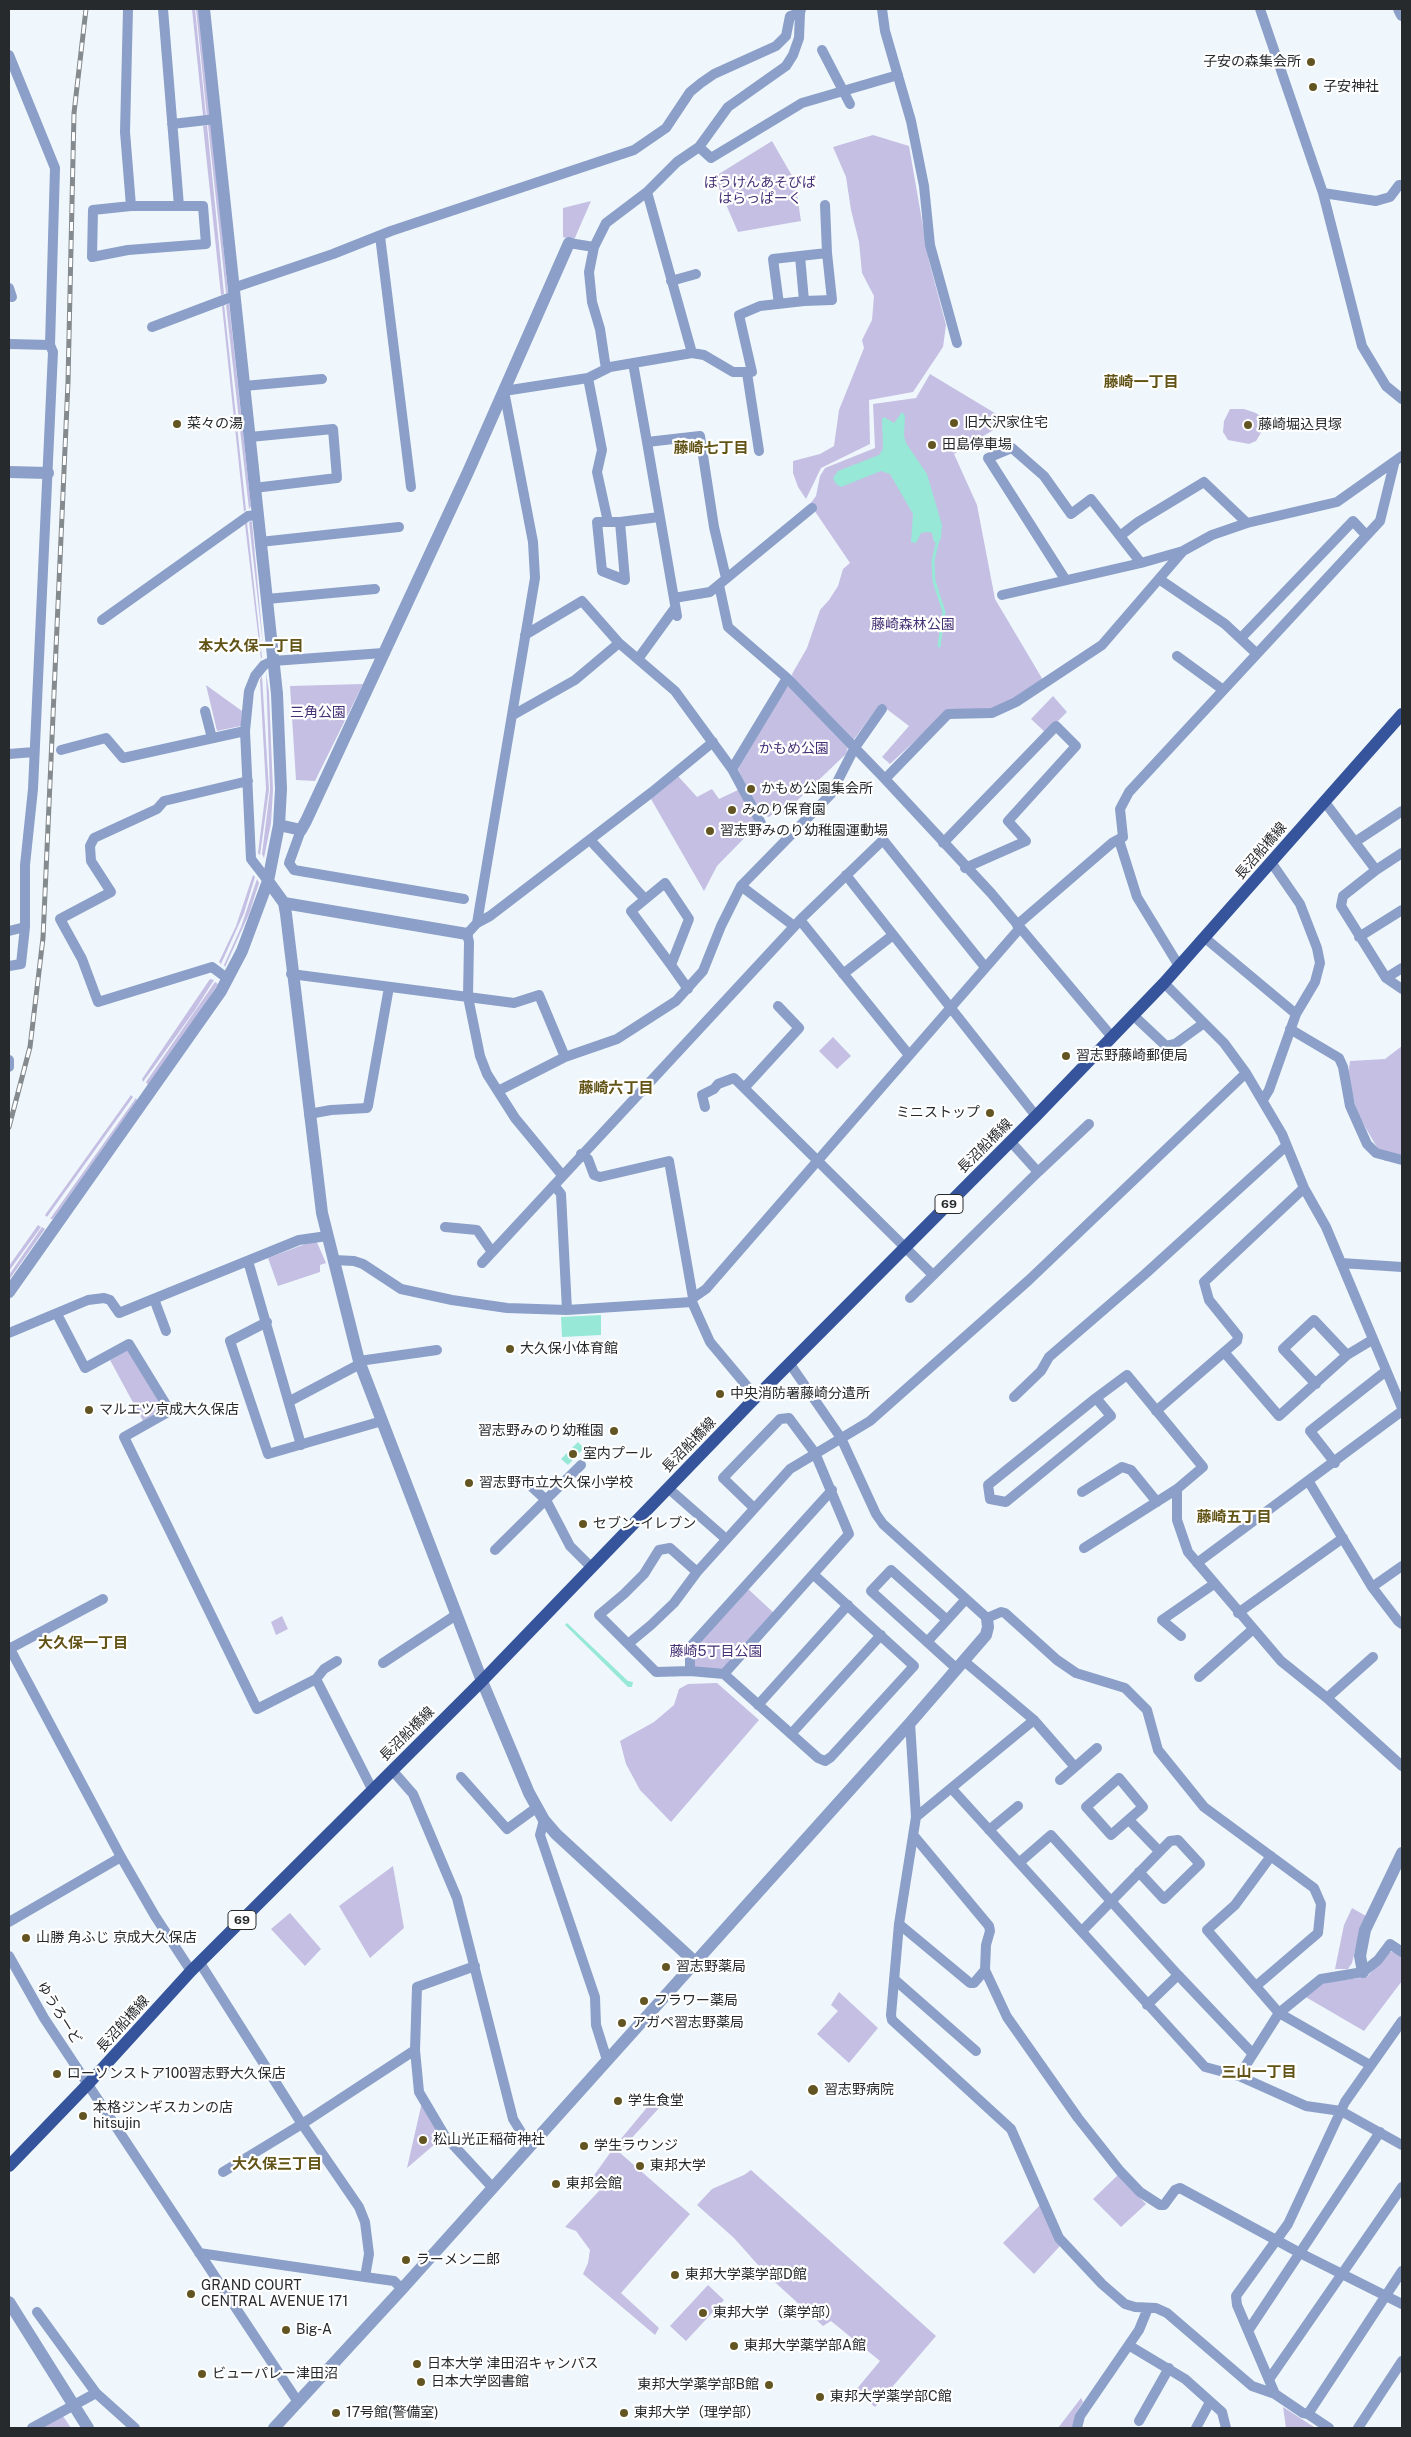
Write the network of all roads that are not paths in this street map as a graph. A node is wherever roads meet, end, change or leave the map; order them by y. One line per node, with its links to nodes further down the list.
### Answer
1 (128, 9): 21 (street)
2 (163, 9): 15 (street)
3 (204, 9): 14 (street)
4 (882, 9): 11 (street)
5 (1260, 9): 19 (street)
6 (1399, 9): 8 (street)
7 (801, 11): 16 (street); 23 (street)
8 (1402, 15)
9 (822, 50): 12 (street)
10 (9, 56): 36 (street)
11 (898, 75): 12 (street); 34 (street)
12 (843, 90): 13 (street); 16 (street)
13 (850, 104)
14 (216, 119): 15 (street); 30 (street)
15 (172, 124): 22 (street)
16 (699, 148): 18 (street)
17 (1402, 185): 19 (street)
18 (647, 192): 25 (street); 29 (street)
19 (1323, 193): 45 (street)
20 (825, 205): 26 (street)
21 (131, 206): 22 (street); 22 (street)
22 (179, 206)
23 (380, 236): 30 (street); 53 (street)
24 (569, 243): 25 (street); 44 (street)
25 (594, 247): 39 (street)
26 (827, 254): 27 (street); 31 (street)
27 (800, 256): 31 (street); 32 (street)
28 (696, 274): 29 (street)
29 (671, 282): 37 (street)
30 (234, 292): 33 (street); 43 (street)
31 (804, 301): 32 (street)
32 (780, 304): 40 (street)
33 (152, 327)
34 (957, 343)
35 (9, 344): 36 (street)
36 (50, 345): 52 (street)
37 (692, 354): 38 (street); 40 (street)
38 (633, 363): 39 (street); 47 (street)
39 (606, 369): 42 (street)
40 (747, 373): 48 (street)
41 (322, 378): 43 (street)
42 (588, 378): 44 (street); 58 (street)
43 (244, 386): 46 (street)
44 (504, 390): 75 (street); 78 (street)
45 (1402, 399)
46 (250, 437): 54 (street); 54 (street)
47 (647, 442): 57 (street); 69 (street)
48 (760, 451)
49 (1402, 456): 50 (street)
50 (1394, 464): 60 (street); 62 (street)
51 (9, 472): 52 (street)
52 (48, 472): 94 (street)
53 (411, 487)
54 (254, 488): 56 (street)
55 (812, 508): 69 (street)
56 (257, 515): 64 (street); 74 (street)
57 (659, 518): 59 (street); 73 (street)
58 (608, 522): 59 (street); 59 (street)
59 (620, 522)
60 (1247, 523): 63 (street); 65 (street)
61 (399, 527): 64 (street)
62 (1366, 535): 76 (street); 79 (street)
63 (1120, 536): 66 (street); 67 (street)
64 (260, 542): 72 (street)
65 (1183, 551): 66 (street); 68 (street)
66 (1140, 563): 67 (street)
67 (1065, 579): 71 (street)
68 (1158, 579): 76 (street); 97 (street)
69 (723, 581): 73 (street); 83 (street)
70 (374, 589): 72 (street)
71 (1002, 595)
72 (267, 599): 82 (street)
73 (675, 607): 81 (street)
74 (102, 620)
75 (525, 635): 77 (street); 88 (street)
76 (1241, 638): 79 (street)
77 (619, 643): 81 (street); 88 (street)
78 (383, 653): 82 (street); 103 (street)
79 (1256, 653): 84 (street)
80 (1177, 656): 84 (street)
81 (638, 659): 91 (street)
82 (273, 661): 89 (street); 102 (street)
83 (787, 678): 92 (street); 96 (street)
84 (1222, 689): 105 (street)
85 (882, 709): 92 (street)
86 (205, 711): 90 (street)
87 (1402, 714): 99 (main road, 長沼船橋線 / 69)
88 (513, 716): 119 (street)
89 (246, 731): 90 (street); 98 (street)
90 (212, 738): 93 (street)
91 (713, 742): 96 (street); 104 (street)
92 (854, 749): 97 (street); 114 (street)
93 (61, 750)
94 (34, 752): 95 (street); 121 (street)
95 (9, 754)
96 (732, 769): 101 (street)
97 (885, 779): 107 (street)
98 (248, 781): 113 (street); 135 (street)
99 (1324, 801): 106 (street); 109 (main road, 長沼船橋線 / 69)
100 (1402, 811): 106 (street)
101 (761, 823)
102 (279, 824): 103 (street); 113 (street)
103 (302, 830): 115 (street)
104 (590, 840): 116 (street); 119 (street)
105 (1119, 840): 122 (street); 130 (street)
106 (1354, 842): 111 (street)
107 (943, 844): 110 (street); 110 (street)
108 (1402, 853): 111 (street)
109 (1271, 862): 127 (main road, 長沼船橋線 / 69); 144 (street)
110 (965, 868): 122 (street)
111 (1376, 870): 126 (street)
112 (846, 875): 120 (street); 125 (street); 131 (street)
113 (268, 881): 117 (street); 135 (street)
114 (741, 886): 120 (street); 139 (street)
115 (464, 899)
116 (645, 899): 128 (street); 128 (street)
117 (284, 903): 124 (street); 133 (street)
118 (1402, 910): 126 (street)
119 (477, 923): 124 (street)
120 (797, 923): 134 (street); 163 (street)
121 (25, 927): 123 (street); 129 (street)
122 (1019, 927): 131 (street); 148 (street)
123 (9, 931)
124 (467, 934): 141 (street)
125 (893, 935): 134 (street); 143 (street)
126 (1359, 937): 136 (street)
127 (1204, 938): 130 (main road, 長沼船橋線 / 69); 144 (street)
128 (670, 965): 139 (street)
129 (9, 966)
130 (1179, 966): 137 (main road, 長沼船橋線 / 69)
131 (985, 967): 143 (street)
132 (1402, 968): 136 (street)
133 (292, 974): 138 (street); 158 (street)
134 (843, 974): 149 (street)
135 (228, 978): 180 (street)
136 (1386, 978): 140 (street)
137 (1164, 983): 145 (main road, 長沼船橋線 / 69); 146 (street)
138 (389, 986): 141 (street); 158 (street)
139 (688, 989): 150 (street)
140 (1402, 989)
141 (468, 997): 150 (street); 155 (street)
142 (778, 1006): 154 (street)
143 (950, 1007): 149 (street); 159 (street)
144 (1296, 1014): 147 (street)
145 (1133, 1015): 146 (street); 148 (main road, 長沼船橋線 / 69)
146 (1204, 1022): 153 (street)
147 (1290, 1029): 156 (street); 164 (street)
148 (1112, 1036): 159 (main road, 長沼船橋線 / 69)
149 (909, 1055): 165 (street)
150 (565, 1057): 155 (street)
151 (9, 1060): 152 (street)
152 (9, 1067)
153 (1246, 1074): 156 (street); 206 (street)
154 (745, 1087): 157 (street); 165 (street)
155 (498, 1091): 167 (street)
156 (1263, 1100): 162 (street)
157 (705, 1107)
158 (309, 1114): 171 (street)
159 (1036, 1116): 161 (main road, 長沼船橋線 / 69)
160 (1088, 1124): 166 (street)
161 (1011, 1142): 166 (street); 172 (main road, 長沼船橋線 / 69)
162 (1286, 1146): 169 (street); 200 (street)
163 (581, 1154): 167 (street); 183 (street)
164 (1402, 1160)
165 (817, 1162): 172 (street); 183 (street)
166 (1038, 1172): 179 (street)
167 (562, 1175): 168 (street)
168 (554, 1184): 173 (street); 184 (street)
169 (1304, 1188): 177 (street); 191 (street)
170 (445, 1227): 173 (street)
171 (327, 1236): 174 (street); 175 (street)
172 (904, 1248): 179 (street); 194 (main road, 長沼船橋線 / 69)
173 (492, 1252): 176 (street)
174 (334, 1260): 184 (street); 193 (street)
175 (248, 1261): 182 (street); 186 (street)
176 (482, 1263)
177 (1341, 1263): 178 (street); 189 (street)
178 (1402, 1266)
179 (933, 1275): 181 (street)
180 (9, 1292)
181 (910, 1298)
182 (154, 1299): 185 (street); 187 (street)
183 (692, 1300): 184 (street); 199 (street)
184 (567, 1310)
185 (57, 1314): 188 (street); 252 (street)
186 (267, 1322): 202 (street); 207 (street)
187 (166, 1331)
188 (9, 1334)
189 (1372, 1340): 192 (street); 195 (street)
190 (437, 1350): 193 (street)
191 (1224, 1352): 197 (street); 204 (street)
192 (1347, 1355): 197 (street); 197 (street)
193 (360, 1362): 202 (street); 205 (street)
194 (790, 1364): 199 (main road, 長沼船橋線 / 69); 206 (street)
195 (1386, 1371): 198 (street); 209 (street)
196 (1402, 1380): 198 (street)
197 (1316, 1384)
198 (1392, 1384): 203 (street)
199 (756, 1397): 213 (main road, 長沼船橋線 / 69)
200 (1014, 1397)
201 (1096, 1398): 201 (street); 204 (street)
202 (290, 1401): 207 (street)
203 (1402, 1409): 209 (street)
204 (1156, 1412): 214 (street)
205 (382, 1421): 207 (street); 235 (street)
206 (841, 1438): 208 (street); 232 (street)
207 (301, 1445)
208 (816, 1453): 215 (street); 219 (street); 219 (street)
209 (1335, 1463): 211 (street)
210 (580, 1465): 217 (street)
211 (1309, 1482): 220 (street); 224 (street)
212 (531, 1486): 217 (street)
213 (668, 1488): 221 (street); 226 (main road, 長沼船橋線 / 69)
214 (1177, 1489): 218 (street); 224 (street)
215 (832, 1490): 228 (street); 249 (street)
216 (1082, 1492): 218 (street)
217 (546, 1500): 223 (street); 226 (street)
218 (1157, 1502): 222 (street)
219 (754, 1508): 221 (street)
220 (1343, 1538): 230 (street); 234 (street)
221 (726, 1539): 227 (street)
222 (1084, 1548)
223 (495, 1550)
224 (1197, 1563): 229 (street)
225 (1402, 1566): 230 (street)
226 (591, 1567): 253 (main road, 長沼船橋線 / 69)
227 (697, 1572): 243 (street); 243 (street)
228 (814, 1575): 233 (street); 250 (street)
229 (1214, 1584): 234 (street); 241 (street)
230 (1372, 1587): 238 (street)
231 (103, 1598): 244 (street)
232 (966, 1599): 236 (street); 237 (street)
233 (848, 1606): 240 (street); 255 (street)
234 (1238, 1613): 239 (street)
235 (456, 1615): 247 (street); 253 (street)
236 (987, 1618): 248 (street); 276 (street)
237 (947, 1620): 242 (street); 242 (street)
238 (1401, 1621)
239 (1252, 1630): 251 (street); 254 (street)
240 (881, 1635): 258 (street); 258 (street)
241 (1181, 1636)
242 (927, 1642): 248 (street)
243 (628, 1644): 249 (street)
244 (9, 1648): 277 (street)
245 (1373, 1657): 254 (street)
246 (337, 1661): 252 (street)
247 (383, 1663)
248 (960, 1665): 256 (street); 257 (street)
249 (690, 1671): 250 (street)
250 (724, 1674): 255 (street)
251 (1199, 1677)
252 (316, 1679): 265 (street)
253 (482, 1681): 262 (main road, 長沼船橋線 / 69); 268 (street)
254 (1327, 1698): 260 (street)
255 (758, 1705): 258 (street)
256 (1034, 1720): 261 (street); 266 (street)
257 (910, 1722): 269 (street); 286 (street)
258 (791, 1734)
259 (1097, 1748): 261 (street)
260 (1402, 1766)
261 (1075, 1767): 264 (street)
262 (392, 1770): 265 (main road, 長沼船橋線 / 69); 287 (street)
263 (461, 1778): 268 (street)
264 (1060, 1780)
265 (372, 1789): 288 (main road, 長沼船橋線 / 69)
266 (952, 1789): 269 (street); 272 (street)
267 (1018, 1806): 272 (street)
268 (536, 1808): 270 (street)
269 (916, 1817): 273 (street)
270 (544, 1820): 286 (street); 300 (street)
271 (1129, 1820): 271 (street); 274 (street)
272 (989, 1830): 278 (street)
273 (914, 1836): 282 (street); 289 (street)
274 (1159, 1852): 279 (street); 279 (street)
275 (1402, 1853): 290 (street)
276 (1272, 1856): 293 (street); 293 (street)
277 (121, 1857): 281 (street); 288 (street)
278 (1020, 1862): 280 (street); 283 (street)
279 (1139, 1872): 280 (street)
280 (1111, 1902): 283 (street); 291 (street)
281 (9, 1922)
282 (900, 1924): 289 (street); 292 (street)
283 (1083, 1930): 294 (street)
284 (1402, 1952): 290 (street)
285 (9, 1956): 303 (street, ゆうろーど)
286 (695, 1962): 300 (street)
287 (475, 1966): 297 (street); 307 (street)
288 (196, 1967): 303 (main road, 長沼船橋線 / 69); 305 (street)
289 (985, 1970): 313 (street)
290 (1362, 1972): 295 (street)
291 (1178, 1975): 294 (street); 299 (street)
292 (894, 1978): 298 (street); 323 (street)
293 (1256, 1986): 295 (street)
294 (1147, 2005): 302 (street)
295 (1280, 2013): 299 (street); 301 (street)
296 (1402, 2021): 301 (street)
297 (415, 2050): 305 (street); 311 (street)
298 (976, 2051)
299 (1252, 2053): 302 (street)
300 (607, 2060): 307 (street)
301 (1370, 2065): 304 (street)
302 (1239, 2076): 304 (street)
303 (89, 2083): 309 (main road, 長沼船橋線 / 69); 314 (street, ゆうろーど)
304 (1341, 2111): 306 (street); 313 (street)
305 (302, 2124): 310 (street); 318 (street)
306 (1380, 2132): 308 (street); 315 (street)
307 (530, 2145): 311 (street)
308 (1402, 2145)
309 (10, 2161)
310 (224, 2172)
311 (492, 2187): 319 (street)
312 (1402, 2187): 317 (street)
313 (1277, 2241): 315 (street); 325 (street)
314 (200, 2253): 318 (street); 332 (street, ゆうろーど)
315 (1300, 2253): 317 (street); 325 (street)
316 (1402, 2271): 320 (street)
317 (1342, 2274): 320 (street); 329 (street)
318 (365, 2277): 319 (street)
319 (402, 2289): 332 (street)
320 (1386, 2296): 322 (street); 335 (street)
321 (9, 2302): 334 (street)
322 (1402, 2304)
323 (1148, 2308): 326 (street); 331 (street)
324 (37, 2312): 330 (street)
325 (1248, 2331): 329 (street)
326 (1130, 2346): 328 (street); 341 (street)
327 (1402, 2361): 345 (street)
328 (1169, 2368): 333 (street); 336 (street)
329 (1270, 2378): 331 (street)
330 (96, 2393): 334 (street); 339 (street)
331 (1275, 2394): 335 (street)
332 (298, 2402): 340 (street)
333 (1210, 2402): 342 (street); 343 (street)
334 (74, 2406): 337 (street); 338 (street)
335 (1308, 2414): 344 (street)
336 (1139, 2421)
337 (32, 2428)
338 (88, 2428)
339 (135, 2428)
340 (274, 2428)
341 (1077, 2428)
342 (1196, 2428)
343 (1226, 2428)
344 (1329, 2428)
345 (1358, 2428)

